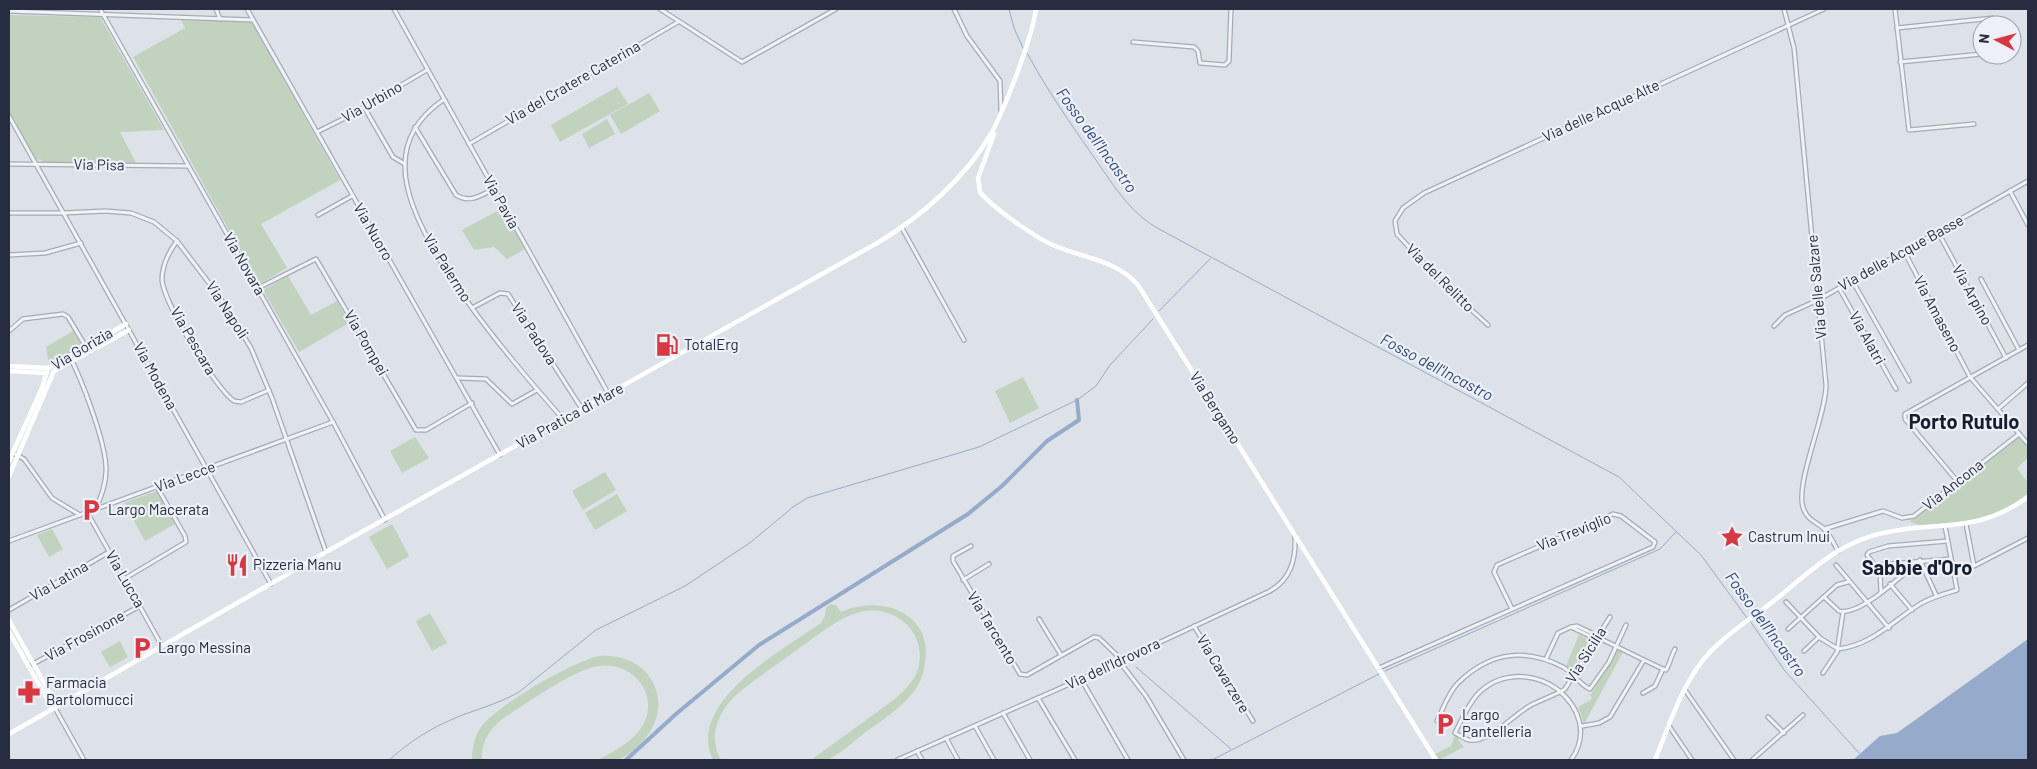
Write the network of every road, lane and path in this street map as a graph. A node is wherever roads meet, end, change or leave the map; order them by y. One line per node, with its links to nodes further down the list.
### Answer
1 (100, 9): 14 (street, Via Novara)
2 (216, 9): 15 (street)
3 (247, 9): 16 (street, Via Nuoro)
4 (394, 9): 24 (street, Via Pavia)
5 (660, 9): 18 (street)
6 (836, 9): 18 (street)
7 (954, 9): 27 (street)
8 (1036, 9): 27 (street, Via Pratica di Mare)
9 (1231, 9): 21 (street)
10 (1784, 9): 19 (street, Via delle Salzare)
11 (1824, 9): 19 (street, Via delle Acque Alte)
12 (1894, 9): 20 (street)
13 (9, 11): 14 (street)
14 (103, 14): 15 (street); 36 (street, Via Novara)
15 (220, 19): 16 (street)
16 (253, 20): 31 (street, Via Nuoro)
17 (1972, 20): 20 (street)
18 (678, 22): 32 (street, Via del Cratere Caterina)
19 (1789, 25): 46 (street, Via delle Acque Alte); 56 (street, Via delle Salzare)
20 (1896, 28): 23 (street)
21 (1133, 42)
22 (1972, 55): 23 (street)
23 (1900, 62): 29 (street)
24 (427, 70): 25 (street, Via Pavia); 26 (street, Via Urbino)
25 (443, 100): 30 (street, Via Palermo); 32 (street, Via Pavia)
26 (364, 108): 31 (street, Via Urbino); 35 (street)
27 (1002, 112): 45 (street, Via Pratica di Mare); 108 (street, Via Bergamo)
28 (9, 116): 34 (street, Via Modena)
29 (1974, 124)
30 (415, 127): 35 (street, Via Palermo); 38 (street)
31 (317, 132): 40 (street, Via Nuoro)
32 (469, 144): 38 (street, Via Pavia)
33 (9, 164): 34 (street, Via Pisa)
34 (37, 164): 36 (street, Via Pisa); 42 (street, Via Modena)
35 (405, 164): 57 (street, Via Palermo)
36 (189, 166): 54 (street, Via Novara)
37 (2028, 181): 39 (street, Via delle Acque Basse)
38 (494, 189): 82 (street, Via Pavia)
39 (2010, 191): 44 (street); 47 (street, Via delle Acque Basse)
40 (352, 196): 43 (street); 76 (street, Via Nuoro)
41 (9, 213): 42 (street, Via Napoli)
42 (64, 213): 48 (street, Via Napoli); 49 (street, Via Modena)
43 (318, 215)
44 (2028, 225)
45 (902, 228): 63 (street); 82 (street, Via Pratica di Mare)
46 (1395, 229): 59 (street, Via del Relitto)
47 (1938, 232): 50 (street, Via delle Acque Basse); 69 (street, Via Arpino)
48 (177, 241): 80 (street, Via Napoli); 80 (street, Via Pescara)
49 (81, 243): 51 (street); 58 (street, Via Modena)
50 (1904, 251): 53 (street, Via delle Acque Basse); 75 (street, Via Amaseno)
51 (9, 255)
52 (1981, 278): 66 (street)
53 (1852, 280): 55 (street, Via delle Acque Basse); 77 (street)
54 (258, 288): 83 (street, Via Pompei); 87 (street, Via Novara)
55 (1839, 288): 56 (street, Via delle Acque Basse); 79 (street, Via Alatri)
56 (1818, 300): 60 (street, Via delle Acque Basse); 107 (street, Via delle Salzare)
57 (472, 308): 81 (street, Via Palermo); 84 (street, Via Padova)
58 (126, 324): 61 (street, Via Modena); 65 (street, Via Gorizia)
59 (1488, 325)
60 (1774, 326)
61 (129, 330): 67 (street, Via Gorizia); 96 (street, Via Modena)
62 (9, 331): 65 (street)
63 (964, 340)
64 (2028, 345): 66 (street)
65 (86, 346): 67 (street); 68 (street, Via Gorizia)
66 (2019, 350): 69 (street)
67 (89, 352): 70 (street, Via Gorizia)
68 (69, 356): 70 (street); 72 (street, Via Gorizia)
69 (2006, 358): 75 (street)
70 (72, 361): 74 (street, Via Gorizia); 101 (street)
71 (9, 366): 72 (street)
72 (47, 370): 73 (street); 74 (street); 92 (street, Via Gorizia)
73 (9, 371)
74 (54, 371): 94 (street, Via Gorizia)
75 (1970, 377): 85 (street, Via Amaseno); 98 (street)
76 (458, 378): 81 (street); 83 (street, Via Nuoro)
77 (1909, 381)
78 (2028, 383): 85 (street)
79 (1896, 389)
80 (269, 390): 89 (street, Via Napoli)
81 (537, 390): 86 (street, Via Palermo)
82 (609, 394): 84 (street, Via Pratica di Mare)
83 (472, 403): 93 (street, Via Nuoro)
84 (582, 409): 86 (street, Via Pratica di Mare)
85 (1998, 409): 88 (street, Via Amaseno)
86 (563, 419): 93 (street, Via Pratica di Mare)
87 (334, 422): 89 (street, Via Lecce); 104 (street, Via Novara)
88 (2019, 434): 90 (street, Via Amaseno); 98 (street, Via Ancona)
89 (286, 439): 96 (street, Via Lecce); 115 (street, Via Napoli)
90 (2027, 439): 91 (street, Via Amaseno)
91 (2028, 444)
92 (12, 453): 94 (street); 95 (street, Via Gorizia)
93 (501, 455): 104 (street, Via Pratica di Mare)
94 (18, 456): 97 (street, Via Gorizia); 103 (street)
95 (9, 461)
96 (207, 469): 99 (street, Via Lecce); 124 (street, Via Modena)
97 (9, 476)
98 (1958, 482): 107 (street, Via Ancona)
99 (157, 487): 101 (street, Via Lecce); 121 (street)
100 (2028, 497): 105 (street)
101 (96, 509): 102 (street, Via Lecce)
102 (86, 512): 103 (street, Via Lecce); 114 (street, Via Lucca)
103 (80, 515): 110 (street, Via Lecce)
104 (386, 520): 115 (street, Via Pratica di Mare)
105 (1966, 524): 106 (street); 109 (street)
106 (1945, 526): 111 (street); 113 (street)
107 (1824, 529): 113 (street, Via delle Salzare)
108 (1295, 536): 141 (street, Via dell'Idrovora); 157 (street, Via Bergamo)
109 (2028, 538)
110 (9, 541)
111 (1948, 542): 116 (street); 120 (street)
112 (971, 546): 122 (street, Via Tarcento)
113 (1838, 551): 162 (street)
114 (109, 552): 121 (street, Via Lucca); 133 (street, Via Latina)
115 (326, 552): 124 (street, Via Pratica di Mare)
116 (1952, 558): 117 (street); 127 (street)
117 (1920, 560): 120 (street); 125 (street); 127 (street)
118 (989, 564): 122 (street, Via Tarcento)
119 (1836, 565): 123 (street)
120 (1876, 565): 126 (street)
121 (124, 578): 131 (street, Via Lucca)
122 (963, 580): 152 (street, Via Tarcento)
123 (1849, 582): 128 (street); 130 (street)
124 (271, 584): 147 (street, Via Pratica di Mare)
125 (1890, 584): 126 (street); 134 (street)
126 (1881, 592): 130 (street)
127 (1936, 595): 134 (street)
128 (1824, 597): 135 (street); 137 (street)
129 (1786, 602): 137 (street)
130 (1868, 603): 135 (street); 142 (street)
131 (140, 606): 147 (street, Via Lucca); 156 (street, Via Frosinone)
132 (1512, 609): 132 (street, Via Treviglio); 157 (street, Via Treviglio)
133 (9, 610)
134 (1912, 610): 142 (street)
135 (1843, 612): 150 (street)
136 (1610, 617): 145 (street, Via Sicilia)
137 (1800, 617): 143 (street); 146 (street)
138 (1038, 619): 152 (street)
139 (9, 620): 156 (street)
140 (1626, 625): 148 (street)
141 (1194, 626): 155 (street, Via dell'Idrovora); 170 (street, Via Cavarzere)
142 (1889, 628): 150 (street)
143 (1788, 629)
144 (9, 632): 156 (street)
145 (1597, 637): 148 (street); 153 (street); 160 (street, Via Sicilia)
146 (1819, 637): 150 (street); 151 (street)
147 (162, 646): 166 (street, Via Pratica di Mare)
148 (1616, 646): 154 (street); 160 (street)
149 (1675, 649): 158 (street)
150 (1838, 649): 159 (street)
151 (1804, 651)
152 (1061, 655): 155 (street, Via Tarcento)
153 (1546, 659): 160 (street); 171 (street)
154 (1644, 660): 158 (street); 173 (street)
155 (1120, 661): 161 (street, Via dell'Idrovora); 187 (street)
156 (31, 666): 166 (street)
157 (1379, 668): 188 (street, Via Bergamo)
158 (1663, 669): 164 (street)
159 (1823, 673)
160 (1576, 675): 163 (street, Via Sicilia)
161 (1081, 679): 165 (street, Via dell'Idrovora); 186 (street)
162 (1685, 690): 174 (street); 192 (street)
163 (1560, 692): 163 (street, Via Sicilia); 173 (street)
164 (1643, 694)
165 (1038, 698): 167 (street, Via dell'Idrovora); 185 (street)
166 (55, 707): 176 (street, Via Pratica di Mare); 179 (street)
167 (1003, 713): 172 (street, Via dell'Idrovora); 184 (street)
168 (1803, 715): 175 (street)
169 (1768, 717): 175 (street)
170 (1253, 721)
171 (1437, 721)
172 (975, 726): 177 (street, Via dell'Idrovora); 183 (street)
173 (1582, 726): 189 (street)
174 (1669, 726): 190 (street); 191 (street)
175 (1784, 733): 193 (street)
176 (9, 734)
177 (946, 738): 178 (street, Via dell'Idrovora); 182 (street)
178 (917, 751): 180 (street, Via dell'Idrovora); 181 (street)
179 (84, 760)
180 (897, 760)
181 (922, 760)
182 (958, 760)
183 (994, 760)
184 (1030, 760)
185 (1076, 760)
186 (1128, 760)
187 (1184, 760)
188 (1436, 760)
189 (1571, 760)
190 (1655, 760)
191 (1692, 760)
192 (1734, 760)
193 (1752, 760)

